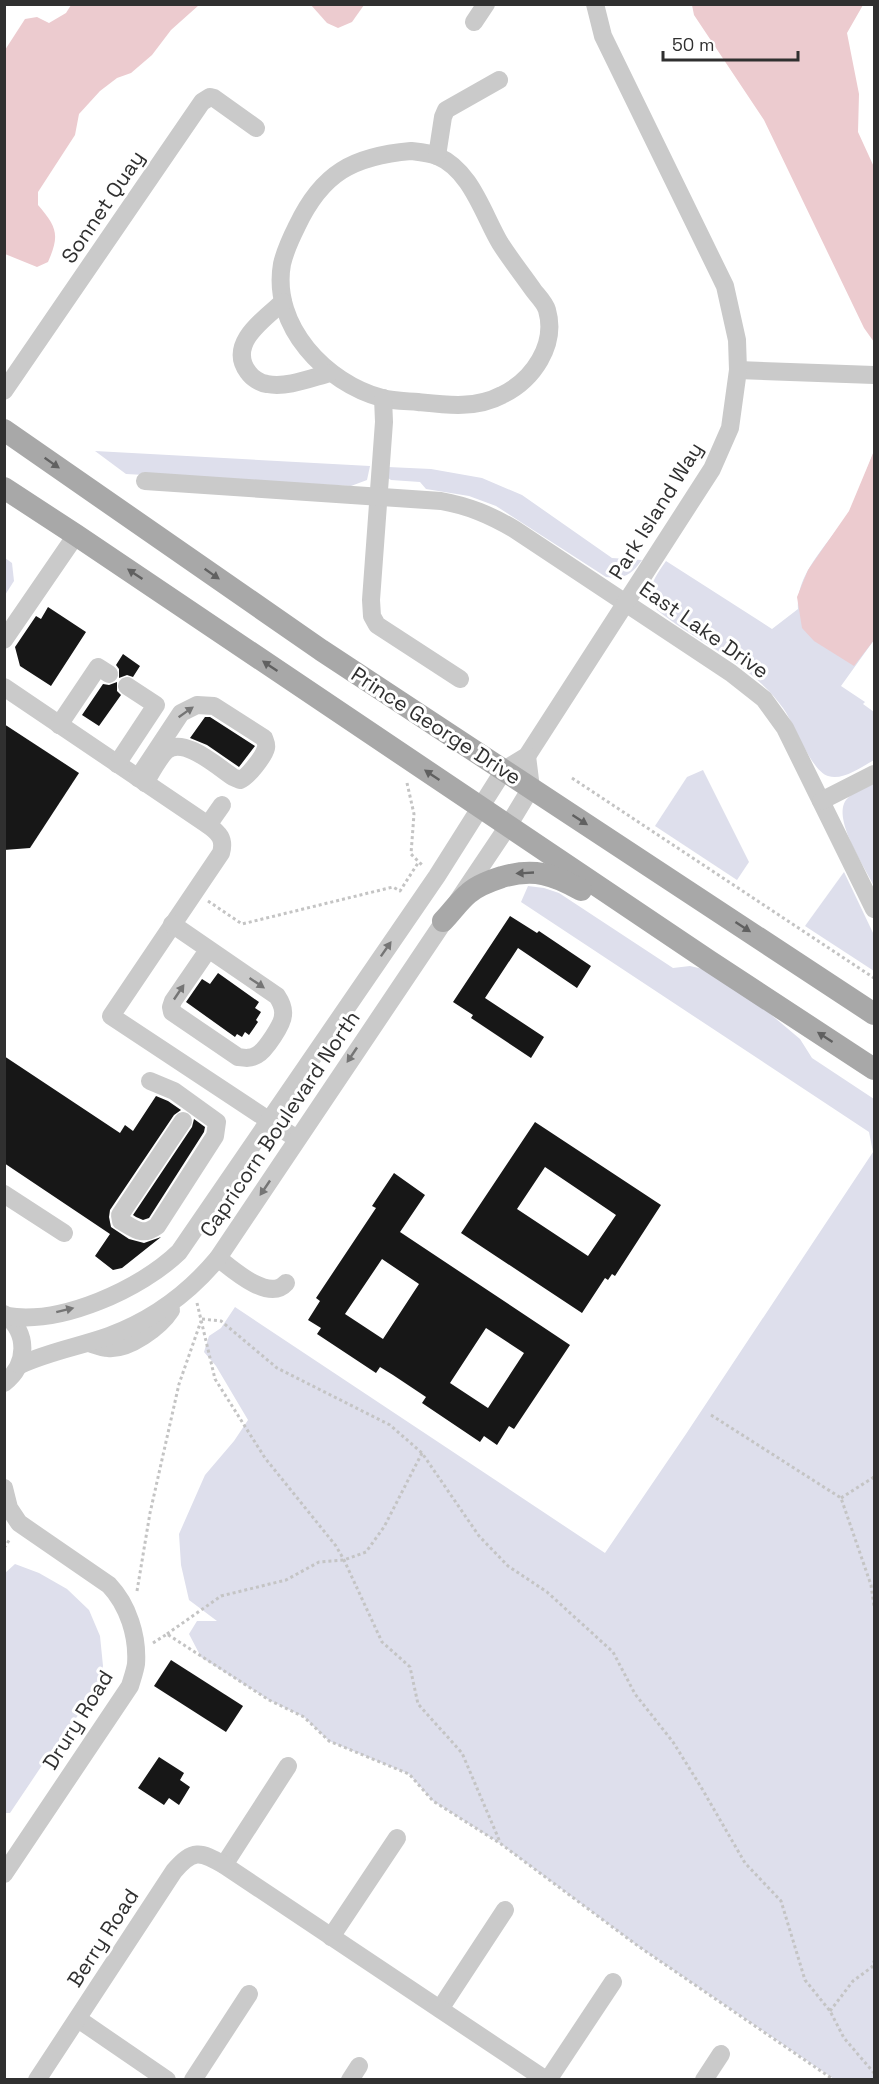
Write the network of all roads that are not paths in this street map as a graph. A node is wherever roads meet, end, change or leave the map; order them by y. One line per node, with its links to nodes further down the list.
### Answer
1 (486, 4): 3 (street)
2 (595, 4): 8 (street, Park Island Way)
3 (474, 22)
4 (499, 80): 6 (street)
5 (256, 128): 11 (street, Sonnet Quay)
6 (436, 156): 7 (street); 12 (street)
7 (283, 302): 9 (street); 9 (street)
8 (738, 370): 10 (street); 18 (street, Park Island Way)
9 (330, 373): 12 (street)
10 (874, 375)
11 (4, 391)
12 (383, 398): 16 (street)
13 (4, 430): 27 (main road, Prince George Drive, one-way to 27)
14 (145, 481): 16 (street, East Lake Drive)
15 (4, 488): 17 (main road, Prince George Drive)
16 (378, 497): 18 (street, East Lake Drive); 21 (street)
17 (76, 535): 19 (street); 33 (main road, Prince George Drive, one-way to 17)
18 (626, 603): 25 (street, Park Island Way); 31 (street, East Lake Drive)
19 (4, 640)
20 (110, 674): 24 (street)
21 (460, 679)
22 (127, 686): 26 (street)
23 (4, 687): 24 (street)
24 (59, 725): 26 (street)
25 (527, 756): 27 (street, Park Island Way); 30 (street)
26 (117, 764): 29 (street)
27 (504, 770): 30 (main road, Prince George Drive); 33 (street, Capricorn Boulevard North)
28 (874, 774): 31 (street)
29 (141, 780): 29 (street, one-way to 29); 34 (street)
30 (531, 788): 35 (street, Capricorn Boulevard North); 41 (main road, Prince George Drive, one-way to 41)
31 (821, 801): 36 (street, East Lake Drive)
32 (222, 805): 34 (street)
33 (480, 807): 35 (main road, Prince George Drive); 44 (street, Capricorn Boulevard North, one-way to 33)
34 (208, 825): 38 (street)
35 (508, 826): 37 (street, Capricorn Boulevard North); 40 (main road, Prince George Drive)
36 (874, 909)
37 (443, 921): 40 (main road, one-way to 37); 46 (street, Capricorn Boulevard North, one-way to 46)
38 (172, 924): 39 (street); 44 (street)
39 (208, 950): 39 (street, one-way to 39)
40 (709, 961): 42 (main road, Prince George Drive, one-way to 40)
41 (874, 1014)
42 (874, 1069)
43 (150, 1081): 45 (street)
44 (268, 1120): 46 (street); 51 (street, Capricorn Boulevard North, one-way to 44)
45 (183, 1121)
46 (297, 1139): 49 (street, Capricorn Boulevard North, one-way to 49)
47 (4, 1194): 48 (street)
48 (64, 1233)
49 (218, 1258): 50 (street); 52 (street, Capricorn Boulevard North)
50 (286, 1283)
51 (6, 1315): 52 (street)
52 (20, 1365): 53 (street)
53 (5, 1385)
54 (4, 1488): 58 (street, Drury Road)
55 (288, 1766): 57 (street)
56 (397, 1838): 60 (street)
57 (224, 1865): 60 (street, Berry Road); 64 (street, Berry Road)
58 (4, 1874)
59 (505, 1910): 63 (street)
60 (331, 1937): 63 (street, Berry Road)
61 (613, 1982): 69 (street, Berry Road)
62 (249, 1994): 68 (street)
63 (440, 2009): 69 (street, Berry Road)
64 (78, 2019): 66 (street, Berry Road); 67 (street)
65 (721, 2054): 70 (street)
66 (37, 2079)
67 (167, 2079)
68 (193, 2079)
69 (547, 2079)
70 (704, 2079)

